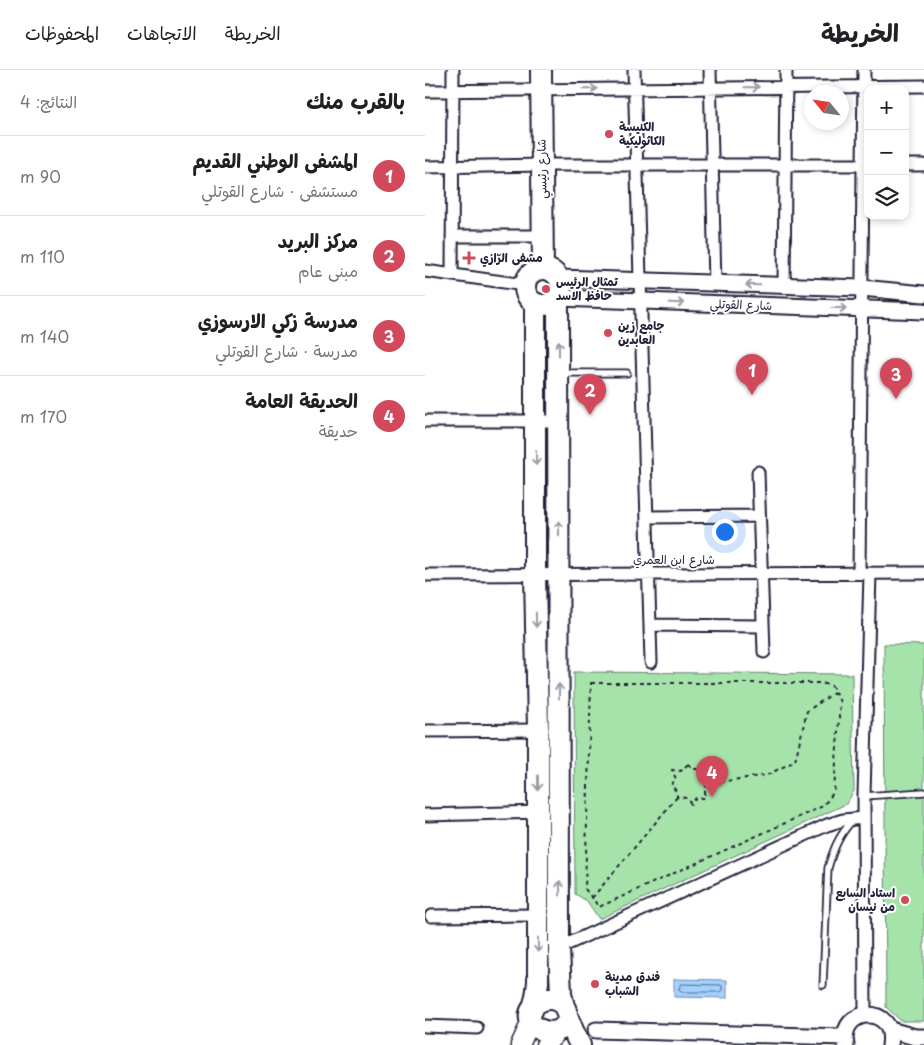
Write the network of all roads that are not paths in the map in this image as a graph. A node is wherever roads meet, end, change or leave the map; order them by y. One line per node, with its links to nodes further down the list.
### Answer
1 (453, 70): 15 (street)
2 (634, 70): 12 (street)
3 (710, 70): 13 (street)
4 (785, 70): 11 (street)
5 (865, 70): 7 (street)
6 (541, 80): 12 (street, one-way to 12); 15 (street); 19 (highway, شارع رئيسي)
7 (864, 85)
8 (864, 86): 11 (street)
9 (909, 86): 10 (street)
10 (924, 86)
11 (785, 87): 13 (street, one-way to 11); 22 (street)
12 (635, 88): 13 (street); 20 (street)
13 (710, 88): 21 (street)
14 (425, 91): 15 (street)
15 (453, 91): 23 (street)
16 (864, 164): 22 (street)
17 (909, 164): 18 (street)
18 (924, 164)
19 (542, 165): 20 (street); 23 (street); 27 (highway, شارع رئيسي)
20 (637, 165): 21 (street); 31 (street)
21 (712, 165): 22 (street); 32 (street)
22 (785, 165): 34 (street)
23 (452, 166): 24 (street); 26 (street)
24 (425, 167)
25 (866, 175): 35 (street)
26 (452, 236): 27 (street); 30 (street)
27 (543, 236): 29 (highway, شارع رئيسي)
28 (425, 271): 30 (street)
29 (551, 273): 31 (street, شارع القوتلي); 33 (highway); 37 (highway)
30 (451, 275): 33 (street)
31 (640, 282): 32 (street, شارع القوتلي); 38 (street)
32 (715, 284): 34 (street, شارع القوتلي, one-way to 32)
33 (525, 285): 39 (highway)
34 (784, 287): 35 (street, شارع القوتلي)
35 (862, 288): 36 (street, شارع القوتلي); 40 (street)
36 (924, 294)
37 (558, 298): 38 (street, شارع القوتلي); 39 (highway); 42 (highway, one-way to 37)
38 (641, 302): 40 (street, شارع القوتلي, one-way to 40); 49 (street)
39 (535, 304): 45 (highway)
40 (863, 309): 41 (street, شارع القوتلي); 51 (street)
41 (924, 311)
42 (559, 373): 43 (lane); 46 (highway)
43 (627, 373)
44 (425, 421): 45 (street)
45 (536, 421): 46 (street); 53 (highway, one-way to 53)
46 (559, 421): 54 (highway, one-way to 46)
47 (758, 472): 48 (street)
48 (759, 516): 49 (street); 50 (street)
49 (647, 517): 55 (street)
50 (761, 573): 51 (street, شارع ابن العمري); 55 (street, شارع ابن العمري); 58 (street)
51 (864, 573): 52 (street, شارع ابن العمري); 65 (street)
52 (924, 573)
53 (535, 574): 54 (street, شارع ابن العمري); 56 (street, شارع ابن العمري); 61 (highway, one-way to 61)
54 (559, 574): 55 (street, شارع ابن العمري); 62 (highway, one-way to 54)
55 (649, 574): 57 (street)
56 (425, 575)
57 (650, 625): 58 (street); 60 (street)
58 (762, 626): 59 (street)
59 (764, 652)
60 (651, 662)
61 (538, 730): 62 (street); 63 (street); 66 (highway, one-way to 66)
62 (559, 730): 67 (highway)
63 (425, 731)
64 (924, 792): 65 (lane)
65 (864, 796): 69 (street)
66 (538, 812): 67 (street); 68 (street); 70 (highway)
67 (559, 812): 71 (highway, one-way to 67)
68 (425, 815)
69 (859, 818): 73 (street); 74 (lane); 76 (street)
70 (537, 915): 71 (street); 72 (street); 77 (highway, one-way to 77)
71 (560, 915): 73 (highway)
72 (431, 916)
73 (559, 948): 75 (highway)
74 (823, 985)
75 (566, 1012): 77 (highway); 83 (highway); 86 (highway)
76 (865, 1015): 81 (street); 84 (street)
77 (531, 1016): 83 (highway); 85 (main road)
78 (425, 1026): 79 (street)
79 (477, 1028)
80 (596, 1030): 84 (street)
81 (890, 1037): 82 (street)
82 (924, 1037)
83 (551, 1041)
84 (845, 1041)
85 (520, 1045)
86 (580, 1045)

